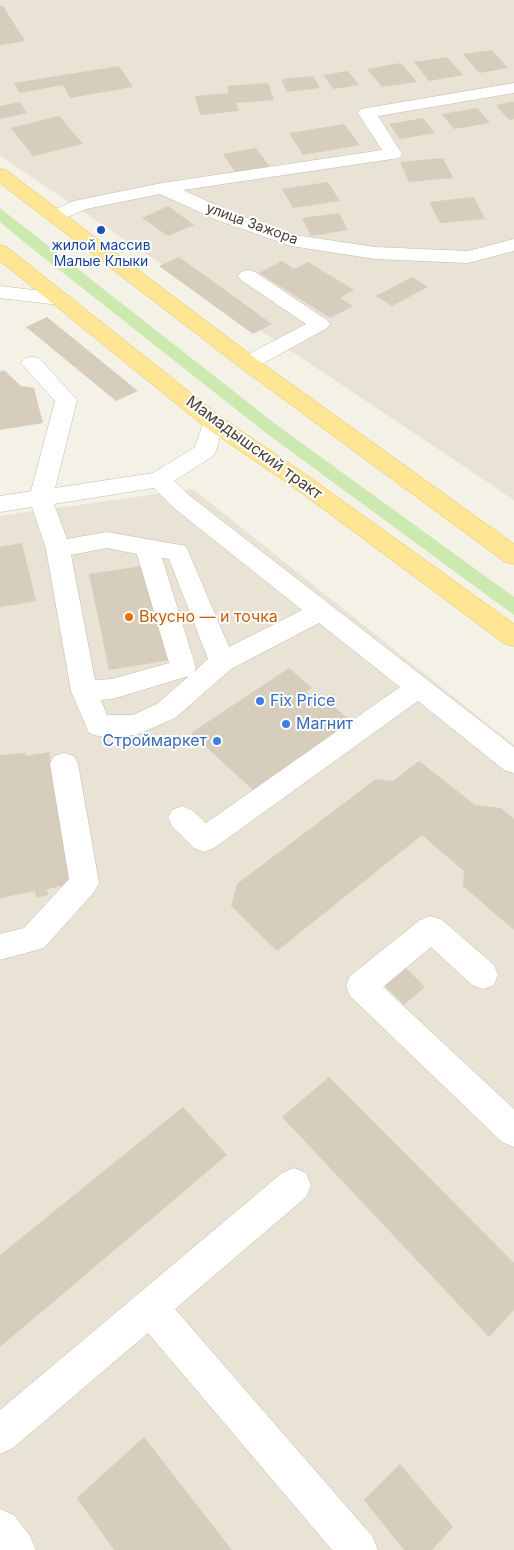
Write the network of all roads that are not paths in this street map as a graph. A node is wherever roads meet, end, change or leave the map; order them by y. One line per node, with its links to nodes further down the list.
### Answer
1 (514, 88): 3 (street)
2 (0, 174): 4 (main road)
3 (162, 188): 4 (street); 5 (street, улица Зажора)
4 (56, 216): 11 (main road)
5 (514, 245)
6 (0, 251): 9 (main road, Мамадышский тракт)
7 (248, 276): 11 (street)
8 (0, 292): 9 (street)
9 (59, 299): 12 (main road, Мамадышский тракт)
10 (32, 363): 14 (street)
11 (248, 363): 18 (main road)
12 (213, 422): 13 (street); 20 (main road, Мамадышский тракт)
13 (159, 480): 14 (street); 19 (street)
14 (41, 500): 15 (street); 17 (street)
15 (0, 504)
16 (147, 547): 17 (street); 21 (street); 23 (street)
17 (58, 549): 23 (street)
18 (514, 556)
19 (322, 611): 21 (street); 22 (street)
20 (514, 637)
21 (222, 662): 23 (street)
22 (418, 687): 24 (street); 26 (street)
23 (84, 690)
24 (514, 762)
25 (64, 764): 27 (street)
26 (182, 818)
27 (0, 947)
28 (484, 975): 29 (street)
29 (514, 1131)
30 (294, 1185): 31 (street)
31 (150, 1308): 32 (street); 35 (street)
32 (0, 1435)
33 (0, 1529): 34 (street)
34 (16, 1550)
35 (358, 1550)

